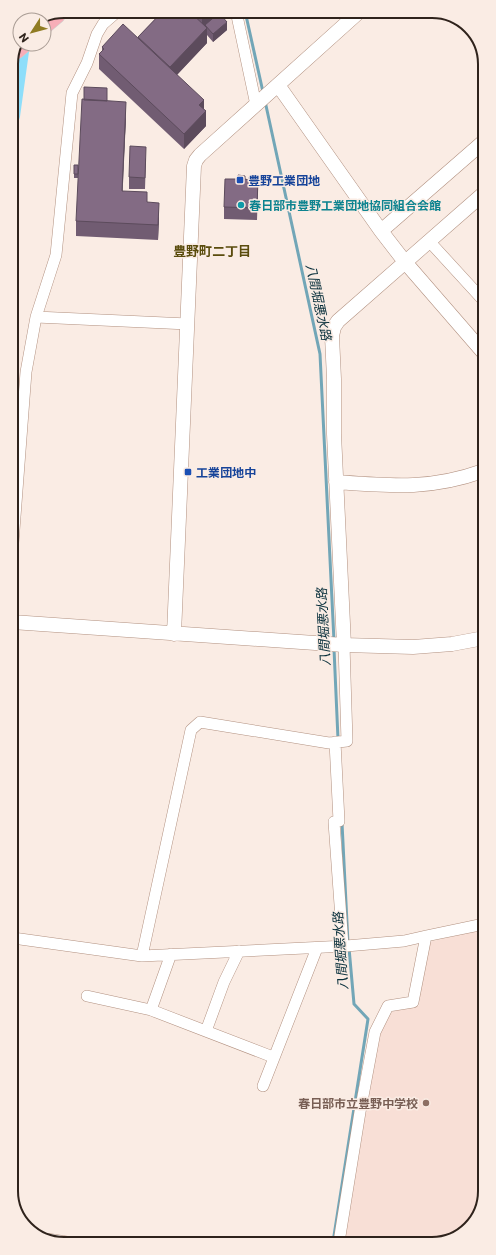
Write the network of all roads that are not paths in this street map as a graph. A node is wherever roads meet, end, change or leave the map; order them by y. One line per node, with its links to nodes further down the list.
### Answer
1 (110, 18): 12 (street)
2 (238, 18): 5 (street)
3 (352, 18): 4 (street)
4 (274, 89): 5 (street); 8 (street)
5 (257, 103): 13 (street)
6 (478, 147): 8 (street)
7 (478, 198): 9 (street)
8 (381, 232): 10 (street)
9 (430, 241): 10 (street); 11 (street)
10 (405, 262): 14 (street); 17 (street)
11 (478, 292)
12 (36, 317): 13 (street); 16 (street)
13 (188, 324): 19 (street)
14 (478, 346)
15 (478, 473): 17 (street)
16 (18, 477)
17 (336, 482): 21 (street)
18 (18, 622): 19 (street)
19 (174, 634): 21 (street)
20 (478, 639): 21 (street)
21 (337, 645): 22 (street)
22 (338, 742): 26 (street); 30 (street)
23 (478, 925): 24 (street)
24 (426, 936): 26 (street); 36 (street)
25 (18, 939): 30 (street)
26 (348, 946): 27 (street)
27 (317, 948): 28 (street); 34 (street)
28 (239, 951): 29 (street); 33 (street)
29 (170, 954): 30 (street); 32 (street)
30 (142, 956)
31 (87, 996): 32 (street)
32 (151, 1010): 33 (street)
33 (206, 1030): 34 (street)
34 (273, 1056): 35 (street)
35 (262, 1086)
36 (340, 1237)

